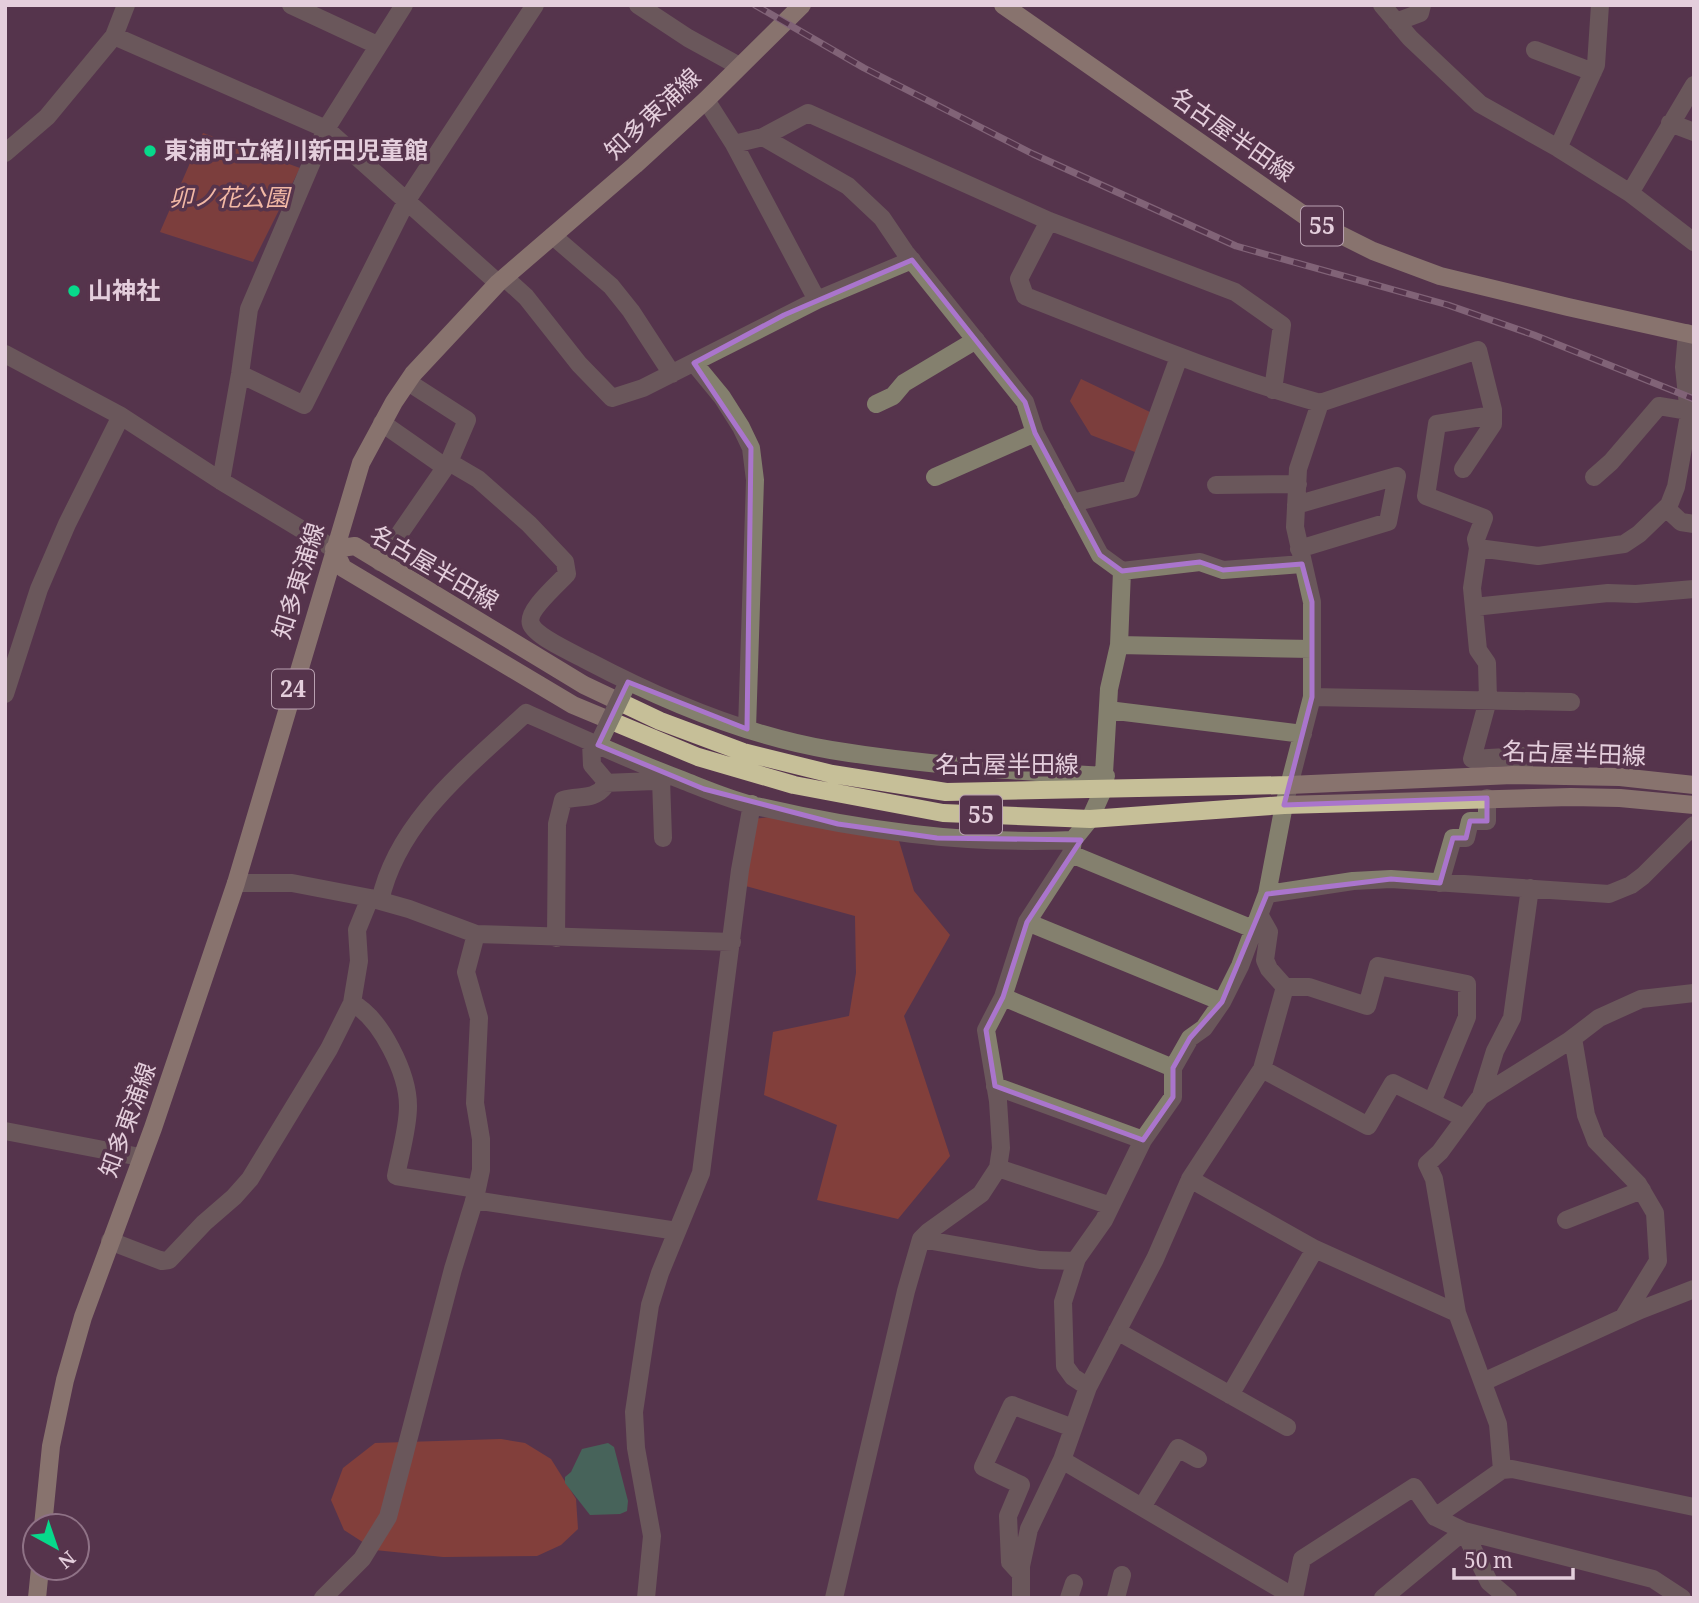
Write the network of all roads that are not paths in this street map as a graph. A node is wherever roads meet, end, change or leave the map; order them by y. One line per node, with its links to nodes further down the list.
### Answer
1 (126, 5): 12 (street)
2 (291, 5): 13 (street)
3 (404, 5): 13 (street)
4 (535, 5): 27 (street)
5 (638, 5): 15 (street)
6 (802, 5): 15 (main road, 知多東浦線 / 24)
7 (1003, 5): 34 (main road, 名古屋半田線 / 55)
8 (1382, 5): 11 (street)
9 (1422, 5): 11 (street)
10 (1600, 5): 16 (street)
11 (1396, 22): 24 (street)
12 (114, 36): 20 (street); 25 (street)
13 (377, 45): 20 (street)
14 (1535, 50): 16 (street)
15 (739, 66): 18 (main road, 知多東浦線 / 24)
16 (1593, 72): 24 (street)
17 (1694, 85): 19 (street)
18 (706, 100): 23 (street); 29 (main road, 知多東浦線 / 24)
19 (1670, 123): 21 (street); 26 (street)
20 (326, 129): 27 (street); 39 (street)
21 (1694, 132)
22 (763, 137): 23 (street); 28 (street); 31 (street)
23 (734, 144): 33 (street)
24 (1558, 148): 26 (street)
25 (5, 153)
26 (1630, 193): 30 (street)
27 (407, 200): 32 (street); 39 (street)
28 (1049, 220): 37 (street); 42 (street)
29 (552, 236): 32 (main road, 知多東浦線 / 24); 40 (street)
30 (1694, 242)
31 (912, 260): 33 (street); 35 (street)
32 (501, 280): 40 (street); 41 (main road, 知多東浦線 / 24)
33 (817, 300): 38 (street)
34 (1690, 334): 45 (street)
35 (976, 340): 44 (street); 49 (street)
36 (5, 354): 47 (street)
37 (1179, 357): 42 (street); 58 (street)
38 (694, 363): 40 (street); 77 (street)
39 (240, 374): 55 (street)
40 (672, 374)
41 (408, 382): 48 (main road, 知多東浦線 / 24); 51 (street)
42 (1273, 390): 43 (street)
43 (1320, 403): 46 (street); 56 (street)
44 (876, 404)
45 (1689, 411): 50 (street); 54 (street)
46 (1493, 415): 52 (street); 62 (street)
47 (121, 416): 55 (street); 72 (street)
48 (382, 423): 51 (street); 63 (main road, 知多東浦線 / 24)
49 (1035, 433): 53 (street); 58 (street)
50 (1688, 456): 60 (street)
51 (447, 465): 65 (street); 71 (street)
52 (1462, 469)
53 (935, 477)
54 (1594, 477)
55 (220, 481): 63 (street)
56 (1297, 484): 57 (street); 59 (street)
57 (1216, 485)
58 (1072, 503): 66 (street)
59 (1296, 505): 64 (street); 64 (street)
60 (1666, 508): 61 (street); 62 (street)
61 (1694, 524)
62 (1478, 548): 68 (street)
63 (334, 549): 65 (main road, 名古屋半田線 / 55); 90 (main road, 名古屋半田線 / 55); 94 (main road, 知多東浦線 / 24)
64 (1301, 556): 66 (street); 70 (street)
65 (380, 562): 83 (main road, 名古屋半田線 / 55)
66 (1122, 571): 69 (street)
67 (1694, 589): 68 (street)
68 (1474, 607): 74 (street)
69 (1119, 645): 70 (street); 76 (street)
70 (1311, 649): 73 (street)
71 (628, 682): 77 (street); 79 (street, bridge)
72 (5, 694)
73 (1312, 697): 74 (street); 78 (street)
74 (1488, 700): 75 (street); 80 (street)
75 (1571, 702)
76 (1108, 710): 78 (street); 83 (street)
77 (747, 729): 83 (street)
78 (1303, 734): 84 (street)
79 (594, 744): 81 (street); 82 (street); 98 (street)
80 (1524, 775): 84 (main road, 名古屋半田線 / 55); 85 (main road, 名古屋半田線 / 55)
81 (663, 776): 82 (street); 87 (street); 92 (street)
82 (604, 783): 102 (street)
83 (1105, 783): 84 (main road, 名古屋半田線 / 55); 90 (street)
84 (1289, 785): 88 (street)
85 (1694, 785)
86 (1487, 798): 88 (main road, 名古屋半田線 / 55); 89 (main road, 名古屋半田線 / 55); 95 (street)
87 (752, 804): 93 (street); 103 (street)
88 (1284, 805): 90 (main road, 名古屋半田線 / 55); 97 (street)
89 (1694, 805)
90 (1090, 819): 93 (street)
91 (1694, 825): 96 (street)
92 (663, 838)
93 (1072, 847): 99 (street); 100 (street)
94 (236, 883): 98 (street); 118 (main road, 知多東浦線 / 24)
95 (1440, 883): 96 (street); 97 (street)
96 (1530, 888): 113 (street)
97 (1267, 894): 100 (street)
98 (375, 900): 101 (street); 108 (street)
99 (1027, 922): 106 (street); 107 (street)
100 (1257, 922): 104 (street); 107 (street)
101 (476, 934): 102 (street); 122 (street)
102 (556, 938): 103 (street)
103 (732, 942): 125 (street)
104 (1285, 987): 111 (street); 114 (street)
105 (1694, 993): 109 (street)
106 (1003, 997): 110 (street); 112 (street)
107 (1222, 1002): 110 (street)
108 (352, 1003): 122 (street); 127 (street)
109 (1573, 1038): 113 (street); 121 (street)
110 (1173, 1068): 117 (street)
111 (1262, 1069): 114 (street); 120 (street)
112 (995, 1086): 117 (street); 119 (street)
113 (1481, 1096): 115 (street)
114 (1432, 1102): 115 (street)
115 (1464, 1118): 131 (street)
116 (5, 1131): 118 (street)
117 (1143, 1140): 123 (street)
118 (141, 1157): 127 (main road, 知多東浦線 / 24)
119 (998, 1168): 123 (street); 126 (street)
120 (1190, 1179): 128 (street); 133 (street)
121 (1642, 1190): 124 (street); 132 (street)
122 (476, 1195): 125 (street); 151 (street)
123 (1111, 1206): 129 (street)
124 (1566, 1220)
125 (677, 1231): 152 (street)
126 (921, 1239): 129 (street); 153 (street)
127 (110, 1241): 144 (main road, 知多東浦線 / 24)
128 (1315, 1249): 131 (street); 136 (street)
129 (1077, 1258): 135 (street)
130 (1694, 1289): 132 (street)
131 (1457, 1313): 134 (street)
132 (1623, 1318): 134 (street)
133 (1117, 1331): 135 (street); 136 (street)
134 (1483, 1382): 141 (street)
135 (1088, 1387): 138 (street)
136 (1230, 1395): 137 (street)
137 (1287, 1427)
138 (1073, 1428): 140 (street); 147 (street)
139 (1198, 1459): 142 (street)
140 (1062, 1460): 142 (street); 147 (street)
141 (1502, 1470): 143 (street); 145 (street)
142 (1142, 1507): 150 (street)
143 (1694, 1507)
144 (44, 1512)
145 (1435, 1517): 146 (street); 150 (street)
146 (1464, 1531): 149 (street); 156 (street); 158 (street)
147 (1021, 1574): 154 (street)
148 (1122, 1575): 155 (street)
149 (1486, 1590): 157 (street)
150 (1294, 1597)
151 (323, 1598)
152 (646, 1598)
153 (834, 1598)
154 (1021, 1598)
155 (1116, 1598)
156 (1383, 1598)
157 (1508, 1598)
158 (1682, 1598)

